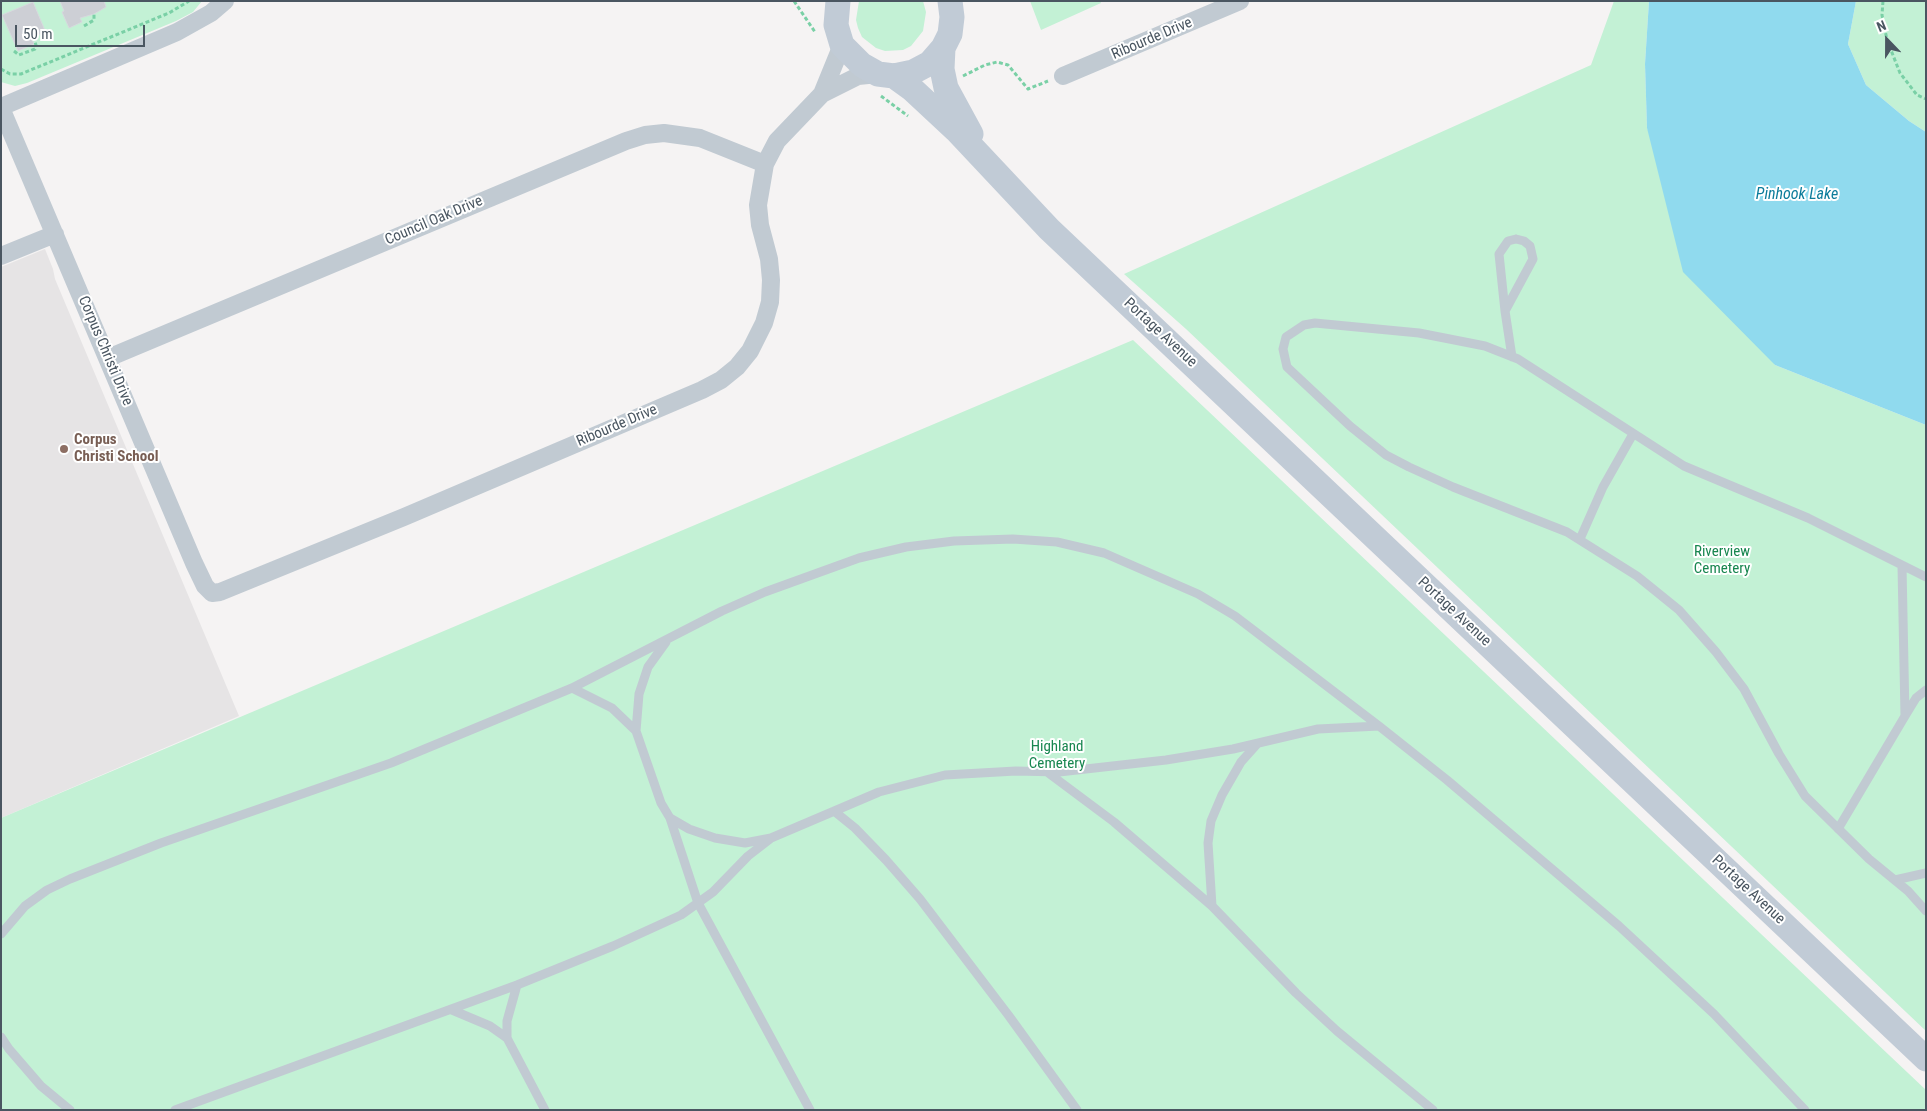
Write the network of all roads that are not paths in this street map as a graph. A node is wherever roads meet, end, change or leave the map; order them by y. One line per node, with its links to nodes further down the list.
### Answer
1 (225, 1): 10 (street)
2 (950, 1): 6 (main road)
3 (1240, 1): 8 (street, Ribourde Drive)
4 (835, 5): 5 (main road)
5 (842, 45): 7 (main road, Portage Avenue); 9 (street, Ribourde Drive)
6 (943, 48): 7 (main road); 11 (main road, Portage Avenue)
7 (886, 75): 9 (street, Ribourde Drive); 11 (main road, Portage Avenue)
8 (1063, 76)
9 (822, 94): 12 (street, Ribourde Drive)
10 (1, 107): 13 (street, Corpus Christi Drive)
11 (987, 160): 45 (main road, Portage Avenue)
12 (765, 164): 17 (street, Council Oak Drive); 22 (street, Ribourde Drive)
13 (55, 234): 14 (street); 17 (street, Corpus Christi Drive)
14 (1, 256)
15 (1505, 311): 15 (lane); 16 (lane)
16 (1512, 357): 18 (lane); 19 (lane)
17 (108, 358): 22 (street, Corpus Christi Drive)
18 (1633, 434): 19 (lane); 20 (lane)
19 (1580, 539): 33 (lane)
20 (1902, 566): 21 (lane); 26 (lane)
21 (1926, 577)
22 (212, 593)
23 (666, 641): 24 (lane); 27 (lane); 28 (lane)
24 (572, 688): 28 (lane); 40 (lane)
25 (1926, 690): 26 (lane)
26 (1905, 716): 33 (lane)
27 (1379, 726): 29 (lane); 52 (lane)
28 (636, 730): 32 (lane)
29 (1258, 743): 30 (lane); 38 (lane)
30 (1047, 772): 31 (lane); 38 (lane)
31 (834, 811): 34 (lane); 50 (lane)
32 (670, 818): 34 (lane); 37 (lane)
33 (1838, 829): 36 (lane)
34 (771, 838): 37 (lane)
35 (1926, 873): 36 (lane)
36 (1895, 880): 39 (lane)
37 (698, 903): 41 (lane); 49 (lane)
38 (1212, 906): 51 (lane)
39 (1926, 911)
40 (1, 934)
41 (517, 986): 42 (lane); 44 (lane)
42 (452, 1010): 44 (lane); 47 (lane)
43 (1, 1036): 46 (lane)
44 (507, 1038): 48 (lane)
45 (1926, 1059)
46 (70, 1110)
47 (176, 1110)
48 (546, 1110)
49 (810, 1110)
50 (1077, 1110)
51 (1433, 1110)
52 (1805, 1110)

